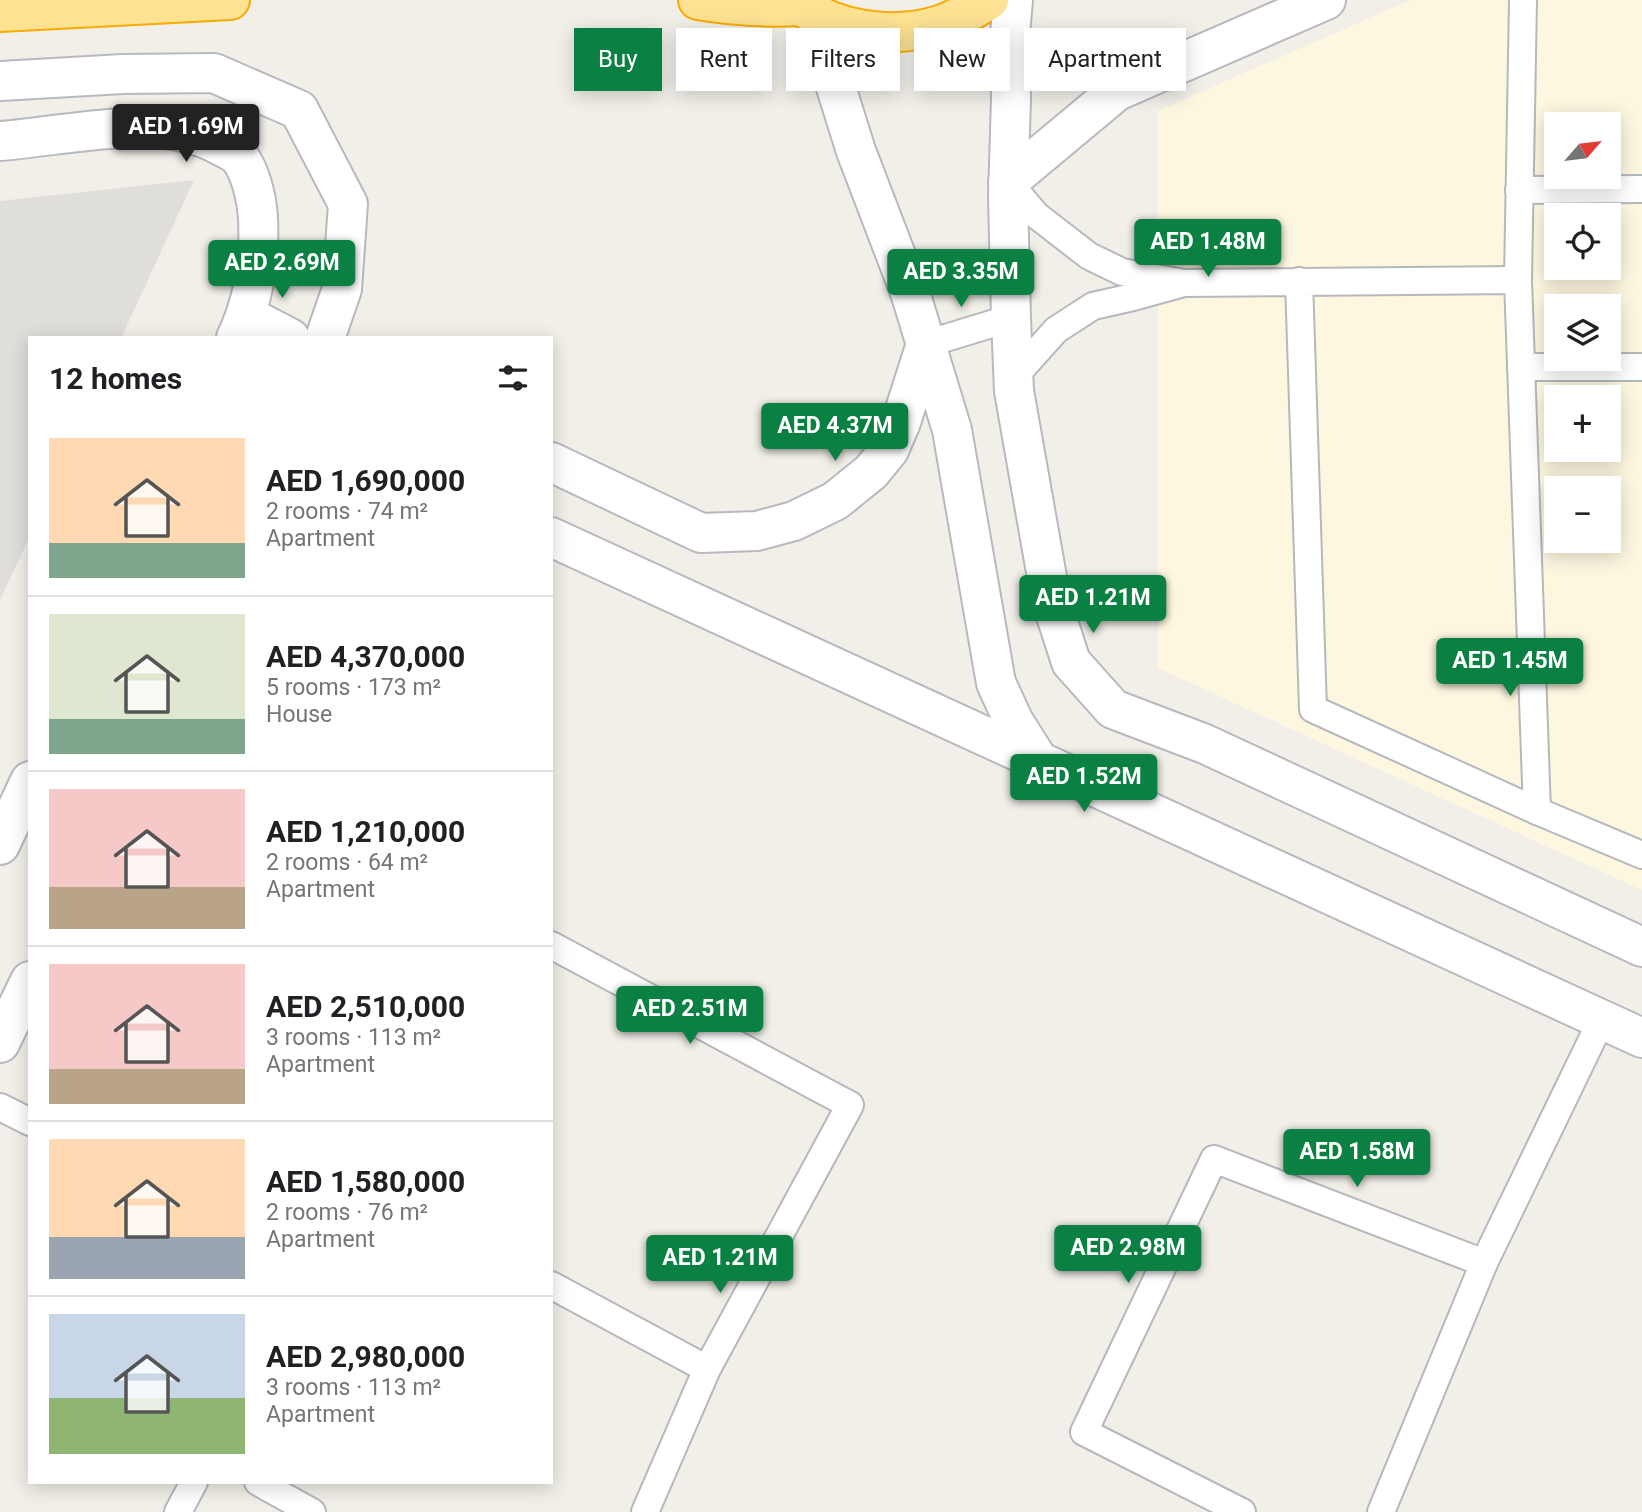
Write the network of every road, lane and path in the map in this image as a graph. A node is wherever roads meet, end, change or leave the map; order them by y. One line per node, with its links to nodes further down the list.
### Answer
1 (230, 0): 8 (highway)
2 (698, 0): 7 (highway)
3 (989, 0): 7 (highway)
4 (1013, 0): 11 (street)
5 (1326, 0): 11 (street)
6 (1522, 0): 12 (street)
7 (805, 8): 21 (street)
8 (0, 12)
9 (0, 81): 20 (street)
10 (0, 141): 18 (street)
11 (1008, 182): 16 (street); 17 (street)
12 (1519, 190): 13 (street); 14 (street)
13 (1642, 190)
14 (1518, 280): 15 (street); 22 (street)
15 (1299, 281): 16 (street); 29 (street)
16 (1184, 283): 24 (street)
17 (1010, 318): 21 (street); 24 (street)
18 (241, 327): 19 (street)
19 (281, 336)
20 (326, 336)
21 (926, 344): 25 (street); 27 (street)
22 (1521, 367): 23 (street); 29 (street)
23 (1642, 367)
24 (1013, 377): 33 (street)
25 (553, 463)
26 (553, 538): 27 (street)
27 (1038, 760): 35 (street)
28 (28, 785): 30 (street)
29 (1537, 811): 31 (street)
30 (0, 845)
31 (1642, 855)
32 (553, 946): 42 (street)
33 (1642, 947)
34 (28, 985): 37 (street)
35 (1602, 1019): 36 (street); 40 (street)
36 (1642, 1038)
37 (0, 1043)
38 (0, 1108): 39 (street)
39 (28, 1121)
40 (1484, 1263): 48 (street); 49 (street)
41 (553, 1286): 42 (street)
42 (707, 1369): 47 (street)
43 (193, 1484): 45 (street)
44 (262, 1484): 46 (street)
45 (178, 1512)
46 (312, 1512)
47 (645, 1512)
48 (1242, 1512)
49 (1381, 1512)

